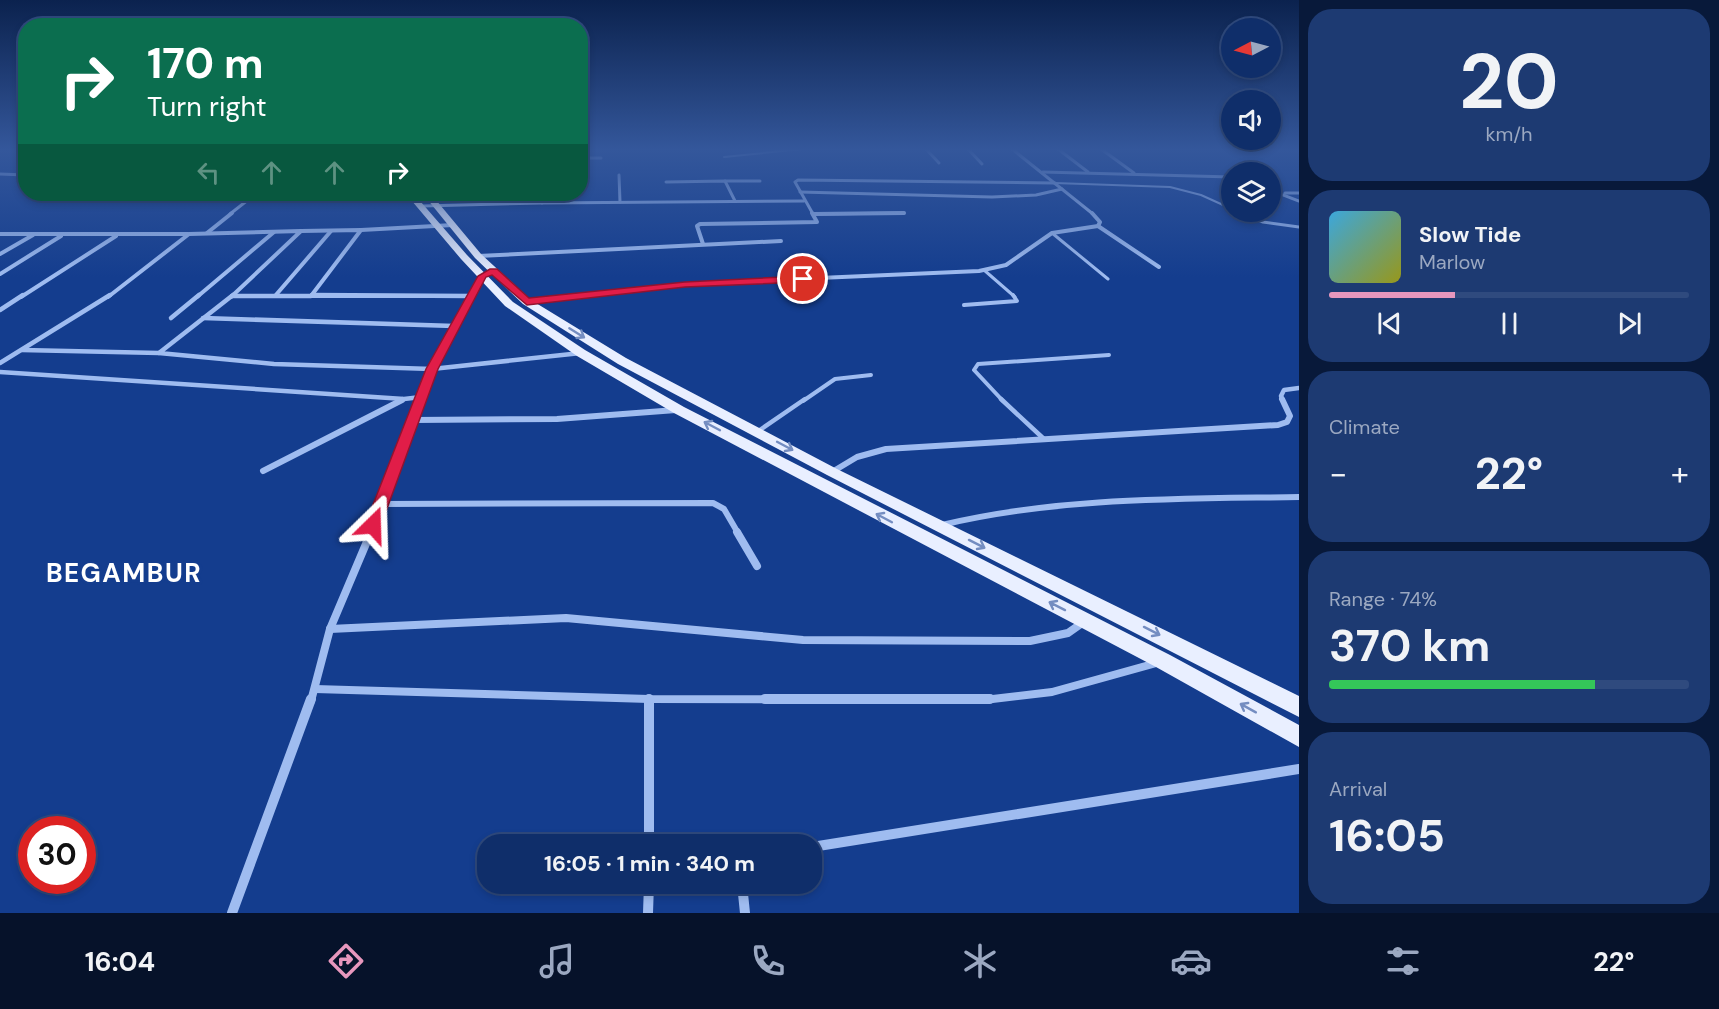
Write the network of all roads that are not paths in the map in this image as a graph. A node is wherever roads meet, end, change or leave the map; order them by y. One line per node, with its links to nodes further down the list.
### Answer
1 (620, 192): 15 (street)
2 (730, 192): 11 (street)
3 (800, 192): 4 (street); 12 (street)
4 (1051, 192)
5 (1065, 192): 22 (street)
6 (1189, 192): 17 (lane)
7 (1281, 193): 9 (street)
8 (1281, 194): 13 (street)
9 (1299, 194)
10 (247, 201): 28 (street)
11 (735, 201): 12 (street); 15 (street)
12 (804, 201): 19 (street)
13 (1299, 201)
14 (429, 202): 16 (street); 21 (main road)
15 (620, 202): 16 (street)
16 (542, 203)
17 (1221, 204)
18 (904, 213): 19 (street)
19 (814, 214): 36 (street)
20 (1263, 222): 23 (lane)
21 (445, 225): 24 (street); 38 (main road); 41 (main road)
22 (1098, 226): 29 (street); 39 (street)
23 (1299, 227)
24 (361, 230): 26 (street); 46 (street)
25 (301, 231): 26 (street); 27 (street); 44 (street)
26 (331, 231): 45 (street)
27 (275, 232): 28 (street); 51 (street)
28 (207, 233): 31 (street)
29 (1052, 233): 40 (street); 43 (lane)
30 (0, 234): 32 (street)
31 (189, 234): 34 (street); 54 (street)
32 (34, 235): 33 (street); 37 (street)
33 (62, 235): 34 (street); 42 (street)
34 (117, 235): 50 (street)
35 (781, 241): 36 (street)
36 (703, 244): 38 (street)
37 (0, 254)
38 (478, 256): 41 (main road)
39 (1159, 267)
40 (984, 270): 48 (street); 49 (lane)
41 (488, 273): 47 (street); 48 (main road); 56 (main road)
42 (0, 274)
43 (1108, 279)
44 (232, 296): 45 (street); 52 (street)
45 (275, 296): 46 (street)
46 (311, 296): 47 (street)
47 (470, 296): 53 (street)
48 (527, 302): 67 (main road, one-way to 67)
49 (964, 304)
50 (0, 310)
51 (171, 318)
52 (203, 318): 53 (street); 55 (street)
53 (454, 326): 59 (street)
54 (21, 350): 55 (street); 58 (street)
55 (159, 353): 59 (street)
56 (581, 353): 59 (street); 65 (main road)
57 (1109, 355): 68 (lane)
58 (0, 363)
59 (432, 369): 63 (street)
60 (0, 372): 64 (street)
61 (871, 375): 67 (lane)
62 (1299, 388): 68 (street)
63 (421, 397): 64 (street); 66 (street)
64 (404, 399): 69 (street)
65 (680, 410): 66 (street); 75 (main road, one-way to 65)
66 (413, 420): 72 (street)
67 (757, 432): 70 (main road, one-way to 70)
68 (1044, 439): 70 (street)
69 (263, 471)
70 (832, 472): 73 (main road)
71 (1299, 496): 73 (street)
72 (382, 504): 74 (street); 76 (street)
73 (941, 525): 80 (main road, one-way to 80)
74 (757, 566)
75 (1085, 621): 76 (street); 77 (main road)
76 (330, 629): 78 (street)
77 (1163, 662): 79 (street); 81 (main road, one-way to 77)
78 (315, 689): 79 (street); 87 (street)
79 (649, 699): 83 (street)
80 (1299, 707)
81 (1299, 737)
82 (1299, 769): 84 (street)
83 (649, 834)
84 (822, 845)
85 (649, 894): 88 (street)
86 (743, 894): 89 (street)
87 (232, 913)
88 (648, 913)
89 (745, 913)

